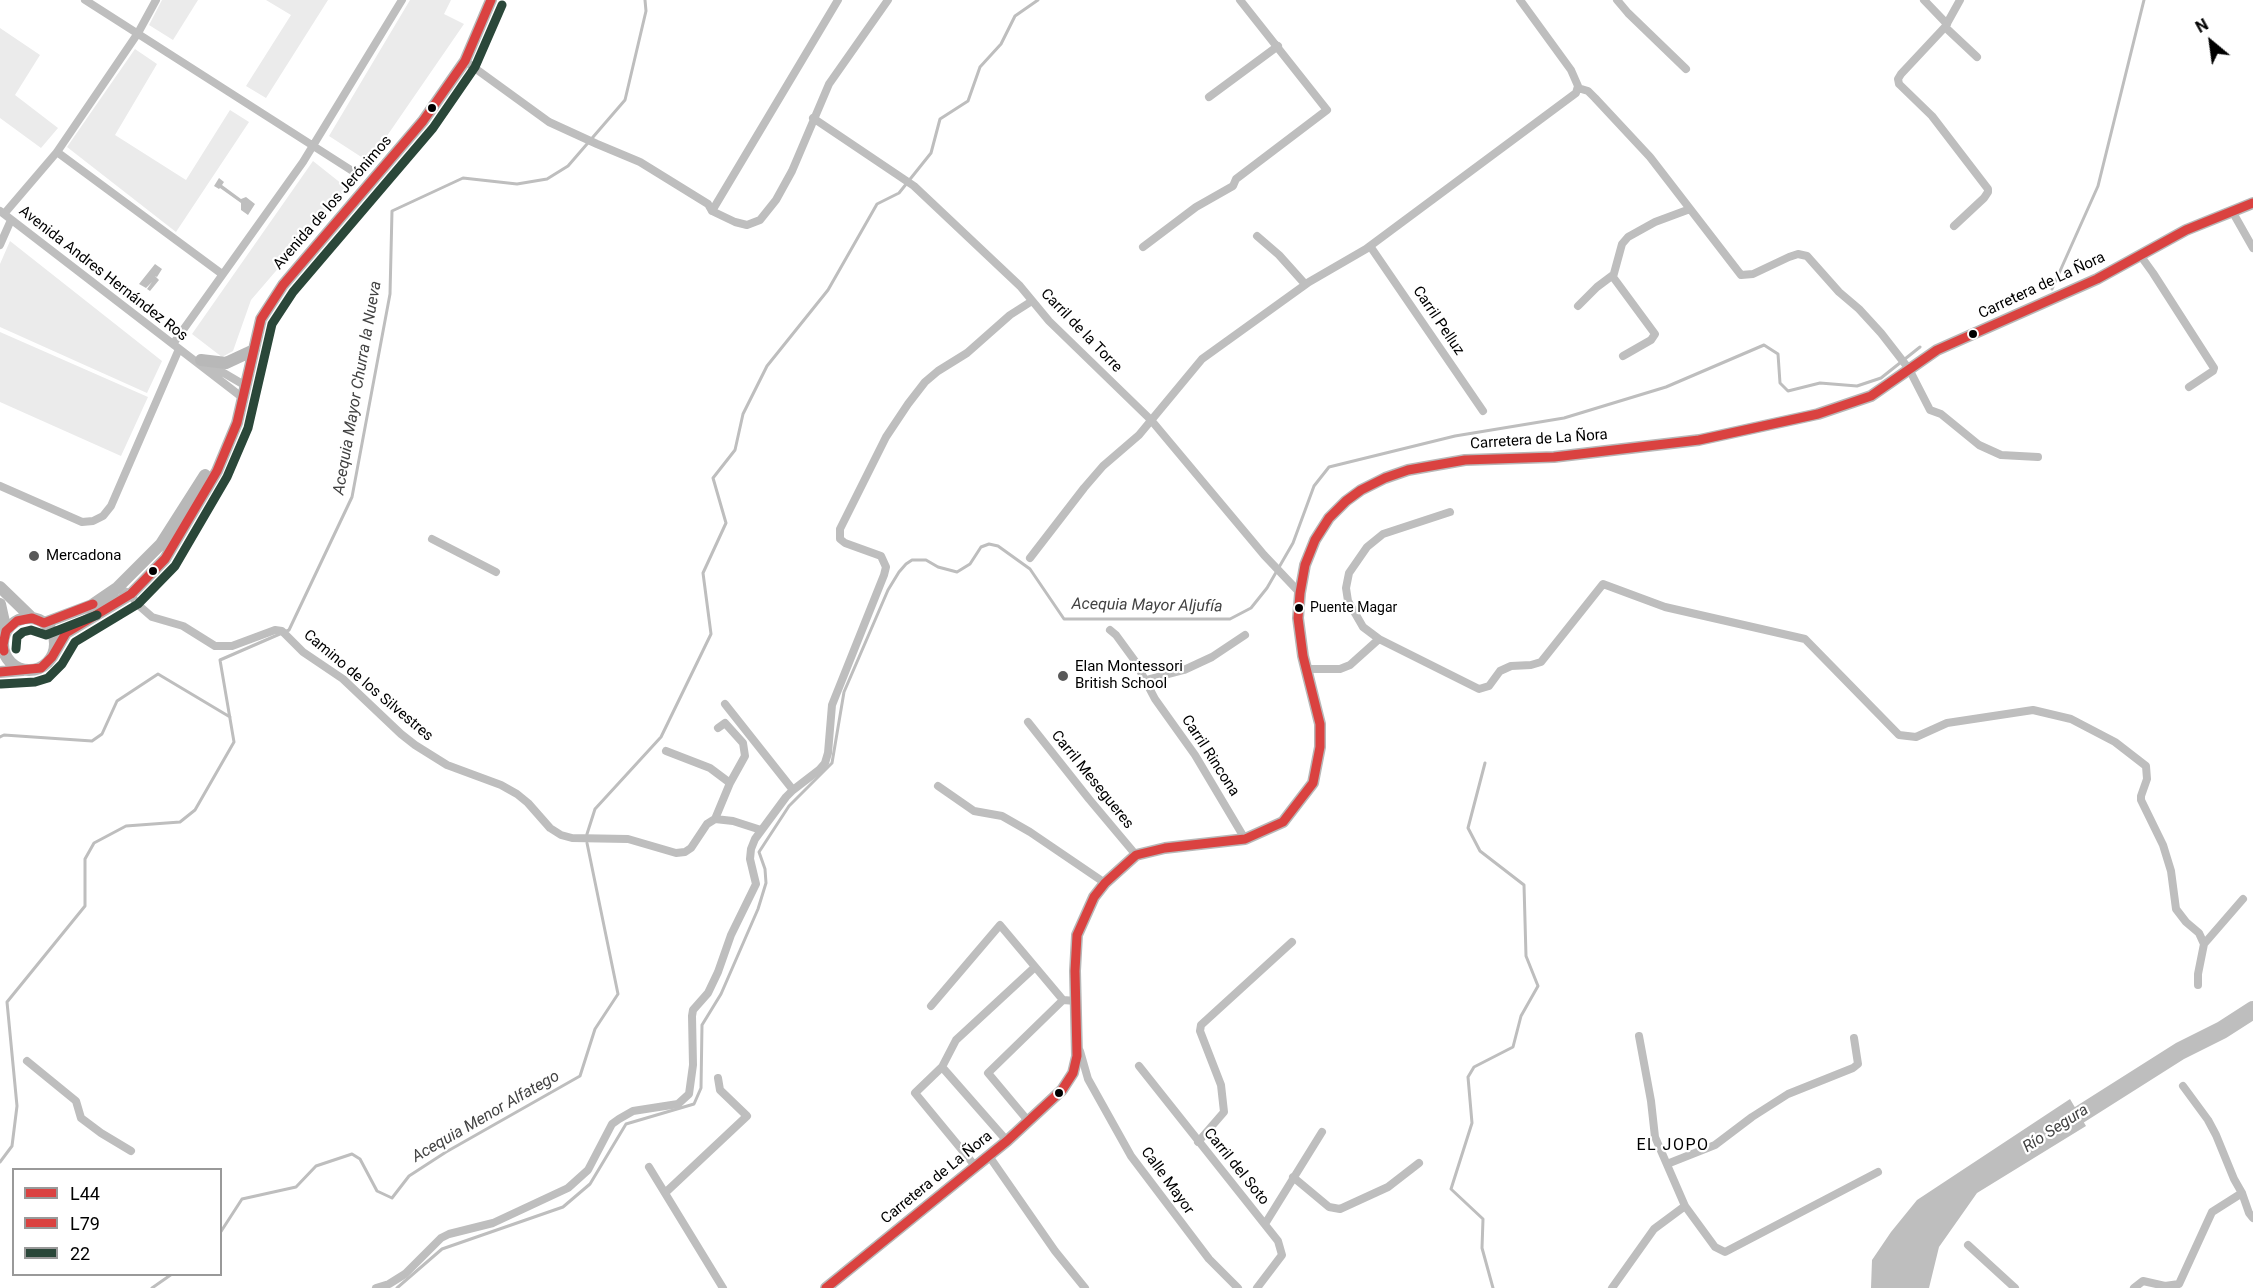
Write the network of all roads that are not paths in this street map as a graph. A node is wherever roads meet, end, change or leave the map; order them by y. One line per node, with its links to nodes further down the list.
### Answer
1 (85, 0): 13 (street)
2 (156, 0): 13 (street)
3 (402, 0): 21 (street)
4 (491, 0): 16 (main road, Avenida de los Jerónimos)
5 (838, 0): 26 (street)
6 (888, 0): 20 (street)
7 (1240, 0): 14 (street)
8 (1520, 0): 18 (street)
9 (1617, 0): 17 (street)
10 (1924, 0): 12 (street)
11 (1960, 0): 12 (street)
12 (1946, 26): 15 (street); 29 (street)
13 (138, 33): 21 (street); 22 (street)
14 (1278, 46): 19 (street); 33 (street)
15 (1977, 57)
16 (465, 62): 26 (street); 42 (main road, Avenida de los Jerónimos)
17 (1686, 69)
18 (1578, 88): 25 (street); 32 (street)
19 (1209, 97)
20 (813, 118): 26 (street); 39 (street, Carril de la Torre)
21 (313, 147): 23 (street); 36 (street)
22 (57, 152): 28 (street); 36 (street)
23 (354, 172)
24 (2253, 203): 27 (main road, Carretera de La Ñora)
25 (1690, 209): 37 (street); 45 (street)
26 (712, 211)
27 (2232, 211): 34 (street); 35 (main road, Carretera de La Ñora)
28 (5, 215): 31 (street); 41 (street, Avenida Andres Hernández Ros)
29 (1954, 226)
30 (1257, 236): 38 (street)
31 (0, 245)
32 (1370, 246): 38 (street); 48 (street, Carril Pelluz)
33 (1143, 247)
34 (2253, 248)
35 (2140, 255): 45 (main road, Carretera de La Ñora); 46 (street)
36 (222, 274): 41 (street)
37 (1613, 275): 40 (street); 43 (street)
38 (1305, 284): 49 (street)
39 (1032, 301): 49 (street, Carril de la Torre); 79 (street)
40 (1578, 306)
41 (176, 347): 44 (street, Avenida Andres Hernández Ros); 52 (street)
42 (254, 350): 44 (main road); 47 (main road, Avenida de los Jerónimos)
43 (1623, 356)
44 (196, 359): 47 (street, Avenida Andres Hernández Ros)
45 (1904, 364): 51 (street); 59 (main road, Carretera de La Ñora)
46 (2189, 387)
47 (244, 392): 50 (main road, Avenida de los Jerónimos)
48 (1483, 411)
49 (1151, 420): 55 (street); 59 (street, Carril de la Torre)
50 (233, 431): 58 (main road); 60 (main road, Avenida de los Jerónimos)
51 (2038, 457)
52 (0, 486)
53 (1449, 512): 66 (street)
54 (432, 538): 56 (street)
55 (1030, 558)
56 (496, 572)
57 (0, 587): 62 (main road)
58 (117, 588): 60 (street, Camino de los Silvestres); 62 (main road)
59 (1300, 593): 69 (main road, Carretera de La Ñora)
60 (131, 594): 68 (main road, Avenida de los Jerónimos); 80 (street, Camino de los Silvestres)
61 (0, 604): 64 (main road)
62 (38, 620): 64 (main road); 68 (main road)
63 (1110, 630): 72 (street, Carril Rincona)
64 (6, 631): 67 (main road)
65 (1245, 635): 72 (street)
66 (1379, 639): 69 (street); 87 (street)
67 (2, 653): 70 (main road)
68 (52, 657): 70 (main road)
69 (1305, 669): 82 (main road, Carretera de La Ñora)
70 (26, 670): 71 (main road)
71 (0, 672)
72 (1146, 681): 82 (street, Carril Rincona)
73 (725, 704): 79 (street)
74 (1028, 722): 83 (street, Carril Mesegueres)
75 (718, 728): 77 (street, Camino de los Silvestres)
76 (666, 751): 77 (street)
77 (730, 783): 80 (street, Camino de los Silvestres)
78 (938, 786): 84 (street)
79 (792, 790): 81 (street)
80 (715, 819): 81 (street)
81 (761, 831): 121 (street)
82 (1245, 839): 83 (main road, Carretera de La Ñora)
83 (1136, 855): 84 (main road, Carretera de La Ñora)
84 (1105, 883): 91 (main road, Carretera de La Ñora)
85 (2243, 899): 87 (street)
86 (1292, 942): 106 (street)
87 (2204, 944): 89 (street)
88 (1035, 967): 90 (street); 92 (street); 97 (street)
89 (2198, 985)
90 (1063, 1000): 91 (street); 103 (street)
91 (1076, 1000): 94 (main road, Carretera de La Ñora)
92 (931, 1006)
93 (1639, 1036): 110 (street)
94 (1077, 1038): 100 (street, Calle Mayor); 102 (main road, Carretera de La Ñora)
95 (1854, 1038): 110 (street)
96 (27, 1061): 107 (street)
97 (942, 1066): 105 (street); 112 (street)
98 (1139, 1066): 106 (street, Carril del Soto)
99 (718, 1078): 115 (street)
100 (1088, 1079): 102 (street); 125 (street, Calle Mayor)
101 (2183, 1086): 116 (street)
102 (1062, 1090): 103 (main road, Carretera de La Ñora)
103 (1029, 1122): 105 (main road, Carretera de La Ñora)
104 (1322, 1132): 114 (street)
105 (1007, 1141): 108 (main road, Carretera de La Ñora)
106 (1198, 1142): 119 (street, Carril del Soto)
107 (131, 1151)
108 (989, 1156): 112 (main road, Carretera de La Ñora); 124 (street)
109 (1419, 1163): 114 (street)
110 (1667, 1164): 117 (street)
111 (649, 1167): 115 (street)
112 (976, 1167): 123 (main road, Carretera de La Ñora)
113 (1878, 1172): 117 (street)
114 (1293, 1177): 119 (street)
115 (665, 1193): 122 (street)
116 (2242, 1193): 118 (street); 129 (street)
117 (1685, 1206): 127 (street)
118 (2253, 1218)
119 (1265, 1224): 126 (street, Carril del Soto)
120 (1968, 1245): 128 (street)
121 (376, 1288)
122 (723, 1288)
123 (826, 1288)
124 (1085, 1288)
125 (1238, 1288)
126 (1257, 1288)
127 (1612, 1288)
128 (2015, 1288)
129 (2133, 1288)

